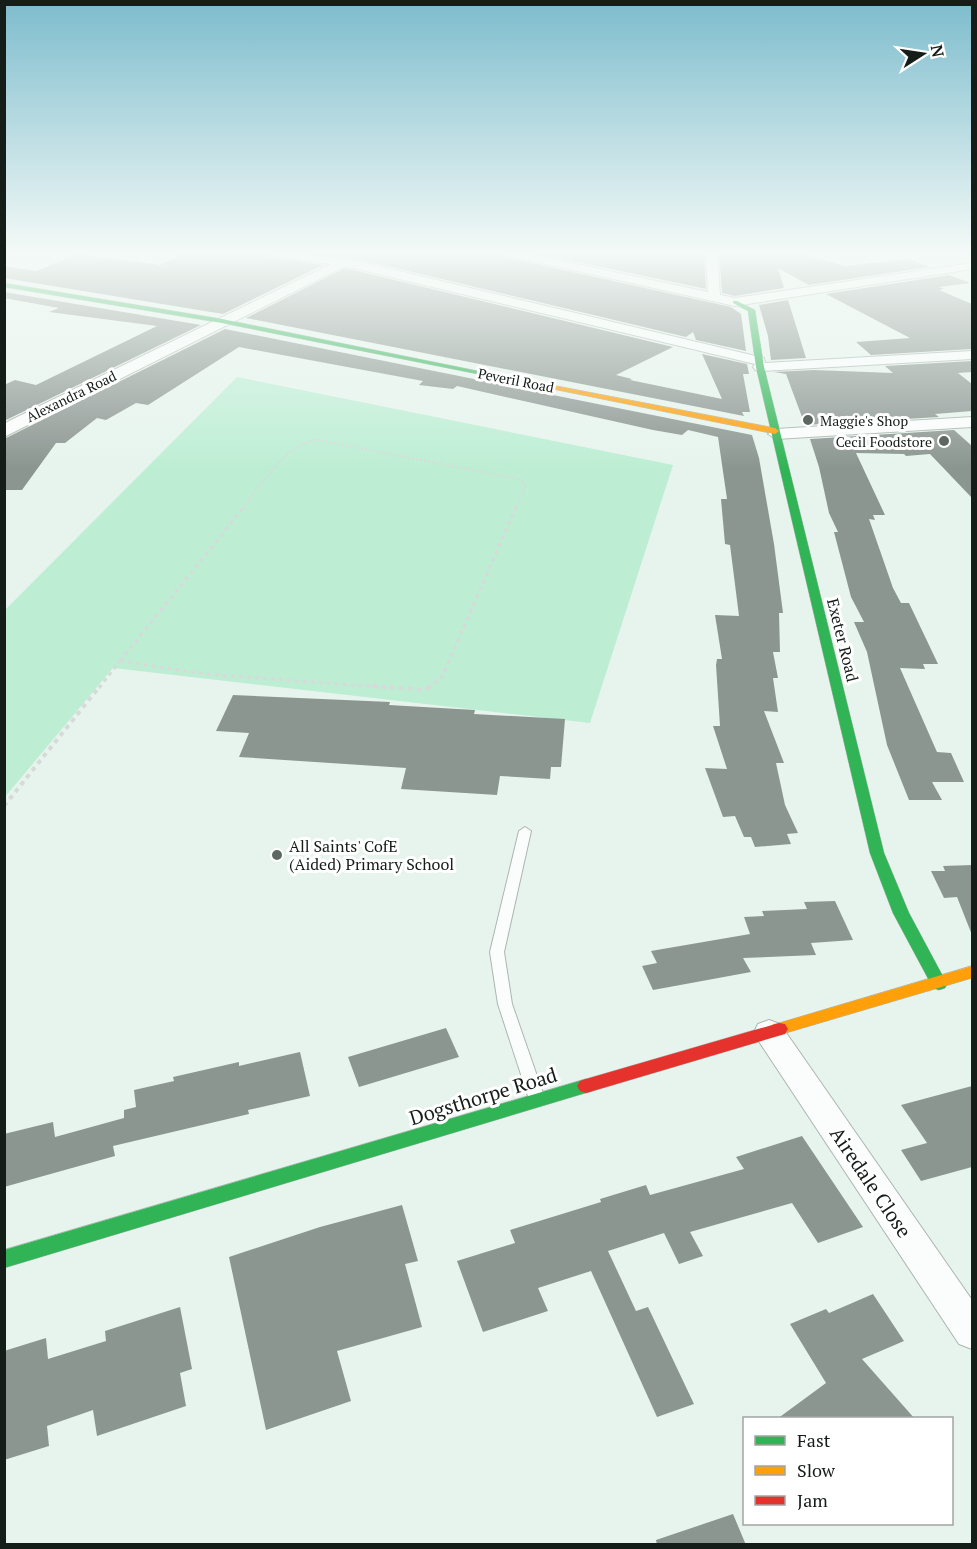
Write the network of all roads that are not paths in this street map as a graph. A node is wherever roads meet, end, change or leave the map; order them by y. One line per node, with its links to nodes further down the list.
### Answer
1 (217, 323): 8 (street, Alexandra Road)
2 (233, 323): 9 (street, Peveril Road)
3 (602, 323): 6 (street)
4 (754, 323): 6 (street, Exeter Road)
5 (972, 355): 6 (street)
6 (760, 364): 9 (street, Exeter Road)
7 (972, 423): 9 (street, Peveril Road)
8 (8, 426)
9 (775, 433): 12 (street, Exeter Road)
10 (525, 831): 14 (lane)
11 (972, 972): 12 (street, Dogsthorpe Road)
12 (939, 984): 13 (street, Dogsthorpe Road)
13 (769, 1032): 14 (street, Dogsthorpe Road); 16 (street, Airedale Close)
14 (538, 1100): 15 (street, Dogsthorpe Road)
15 (4, 1259)
16 (972, 1331)

